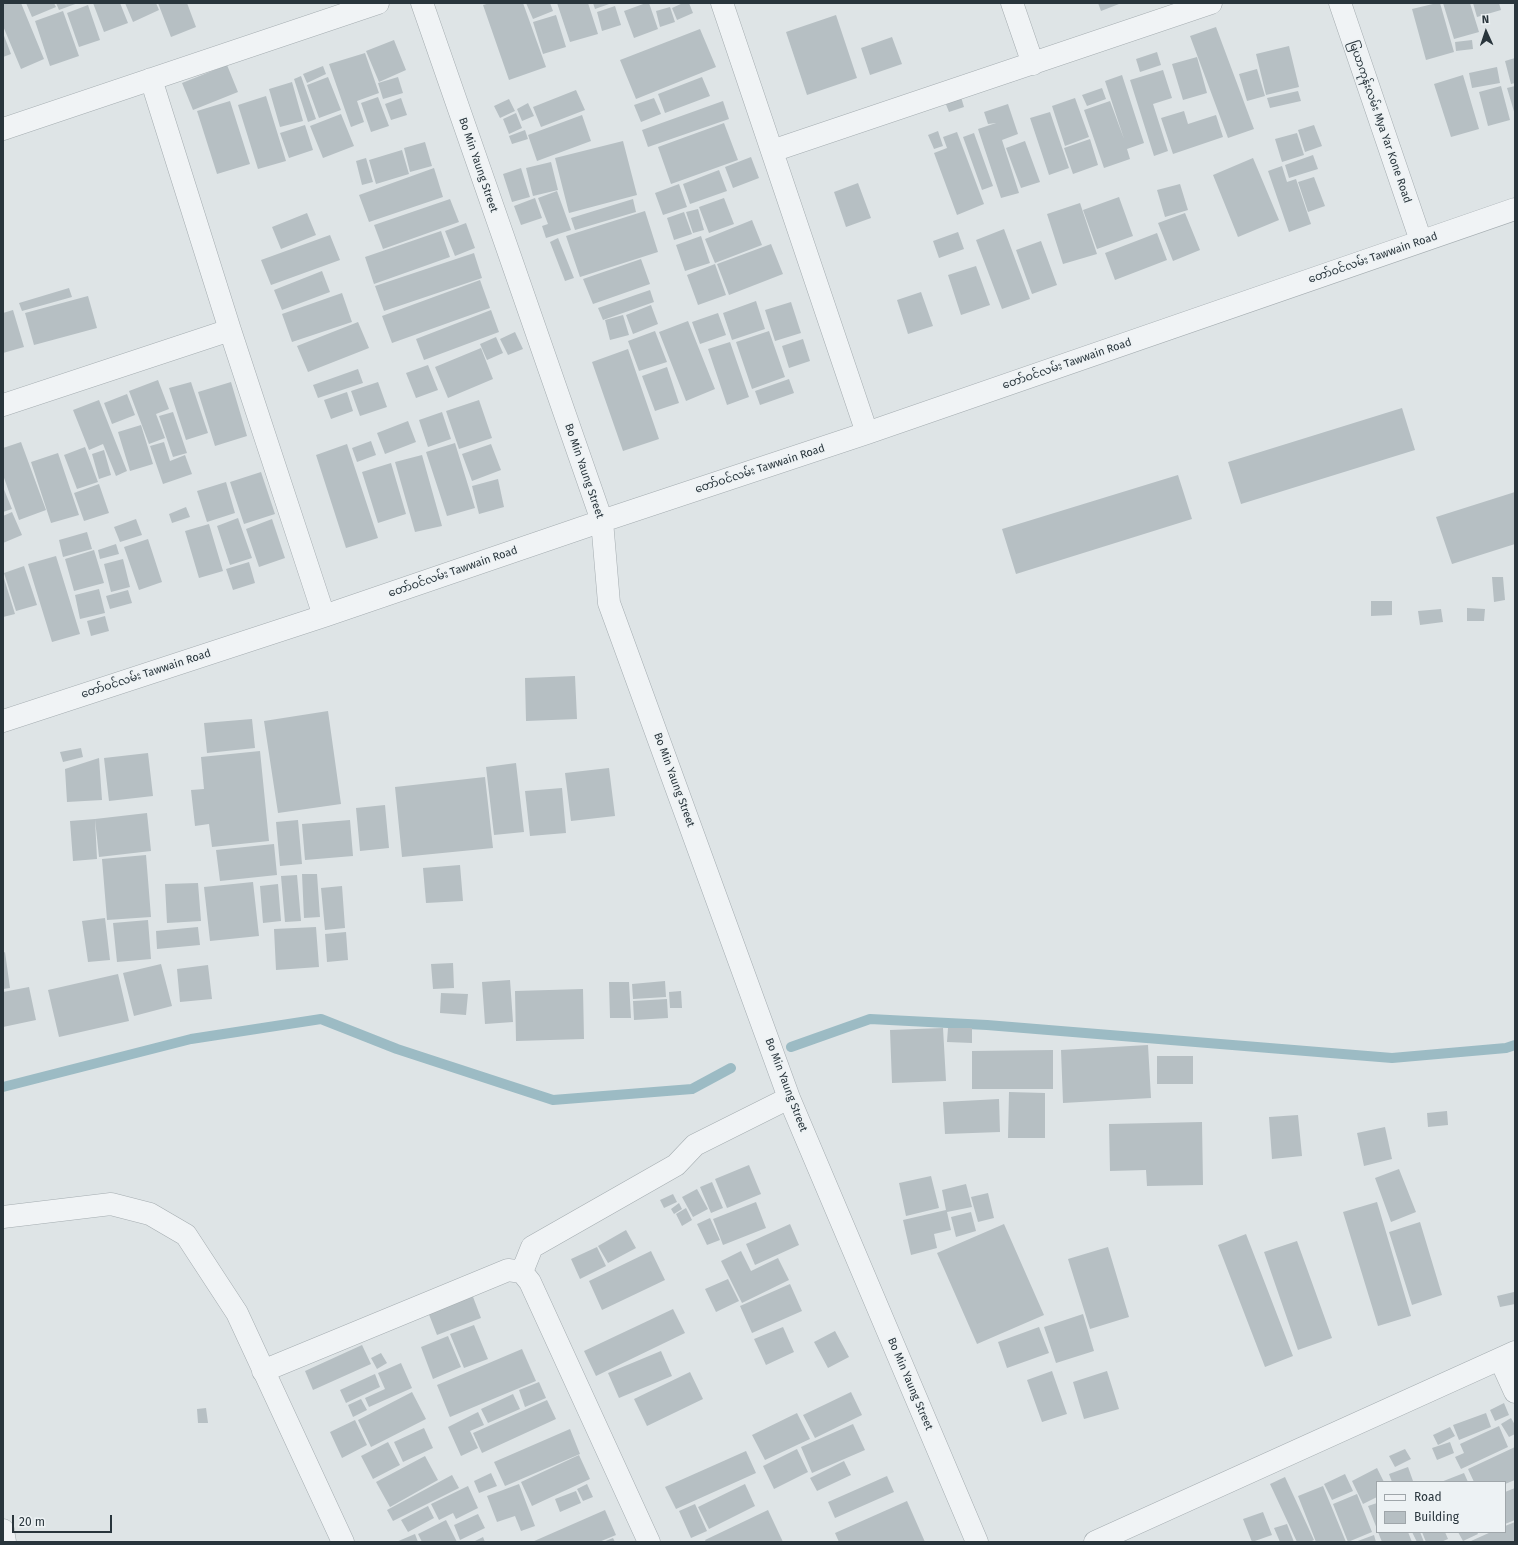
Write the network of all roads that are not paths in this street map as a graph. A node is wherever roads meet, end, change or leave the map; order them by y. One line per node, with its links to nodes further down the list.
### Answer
1 (378, 3): 8 (street)
2 (422, 3): 16 (street, Bo Min Yaung Street)
3 (722, 3): 10 (street)
4 (1012, 3): 7 (street)
5 (1211, 3): 7 (street)
6 (1340, 3): 12 (street, မြယာကုန်းလမ်း Mya Yar Kone Road)
7 (1033, 64): 10 (street)
8 (151, 79): 9 (street); 13 (street)
9 (3, 129)
10 (772, 151): 15 (street)
11 (1515, 209): 12 (street, တော်ဝင်လမ်း Tawwain Road)
12 (1421, 241): 15 (street, တော်ဝင်လမ်း Tawwain Road)
13 (230, 330): 14 (street); 17 (street)
14 (3, 405)
15 (867, 433): 16 (street, တော်ဝင်လမ်း Tawwain Road)
16 (602, 521): 17 (street, တော်ဝင်လမ်း Tawwain Road); 19 (street, Bo Min Yaung Street)
17 (324, 616): 18 (street, တော်ဝင်လမ်း Tawwain Road)
18 (3, 721)
19 (789, 1098): 21 (street); 29 (street, Bo Min Yaung Street)
20 (3, 1217): 23 (street)
21 (522, 1272): 23 (street); 28 (street)
22 (1507, 1356): 24 (street); 30 (street)
23 (262, 1370): 27 (street)
24 (1515, 1392)
25 (3, 1530): 26 (street)
26 (5, 1542)
27 (343, 1542)
28 (649, 1542)
29 (977, 1542)
30 (1095, 1542)

